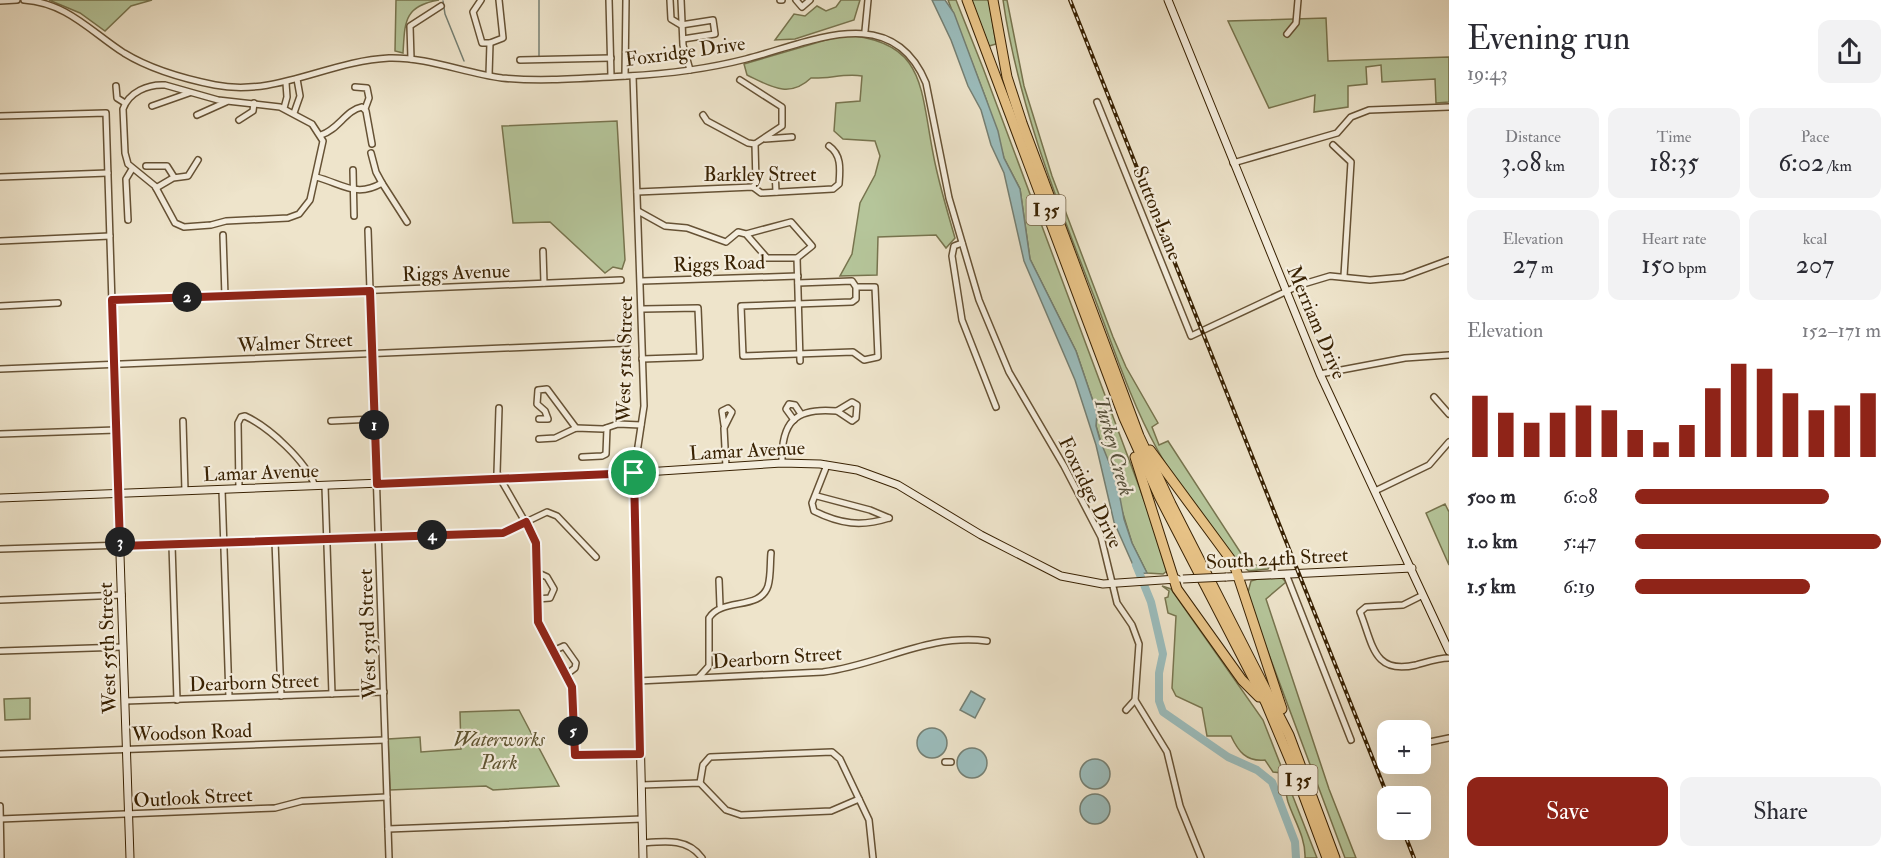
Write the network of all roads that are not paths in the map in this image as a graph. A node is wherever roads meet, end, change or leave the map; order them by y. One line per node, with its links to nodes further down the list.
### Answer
1 (17, 0): 15 (street)
2 (24, 0): 33 (street, Foxridge Drive)
3 (481, 0): 22 (street)
4 (499, 0): 22 (street)
5 (609, 0): 23 (street)
6 (626, 0): 29 (street)
7 (670, 0): 18 (street)
8 (681, 0): 18 (street)
9 (796, 0): 10 (street)
10 (810, 0)
11 (868, 0): 19 (street)
12 (993, 0): 131 (highway, I 35)
13 (1168, 0): 59 (street, Merriam Drive)
14 (1298, 0): 20 (street)
15 (0, 1)
16 (967, 1): 119 (highway, I 35)
17 (441, 6): 24 (street)
18 (681, 24): 21 (street); 21 (street)
19 (865, 31): 26 (street, Foxridge Drive); 85 (street, Foxridge Drive)
20 (1287, 34)
21 (683, 39): 26 (street)
22 (489, 43): 27 (street)
23 (611, 58): 25 (street, Foxridge Drive); 28 (street)
24 (411, 59): 27 (street, Foxridge Drive); 31 (street, Foxridge Drive)
25 (520, 60)
26 (690, 70): 30 (street, Foxridge Drive)
27 (489, 75): 28 (street, Foxridge Drive)
28 (611, 76): 29 (street, Foxridge Drive)
29 (625, 76): 30 (street, Foxridge Drive)
30 (633, 76): 72 (street, West 51st Street)
31 (297, 79): 33 (street, Foxridge Drive); 45 (street)
32 (740, 80): 52 (street)
33 (286, 83): 43 (street)
34 (116, 86): 39 (street)
35 (355, 87): 44 (street)
36 (189, 93): 37 (street); 39 (street); 41 (street)
37 (227, 102): 40 (street); 46 (street)
38 (1097, 102): 97 (street, Sutton Lane)
39 (125, 103): 61 (street)
40 (254, 103): 43 (street); 49 (street)
41 (152, 106)
42 (1449, 107): 59 (street)
43 (284, 108): 45 (street)
44 (364, 109): 50 (street); 53 (street)
45 (294, 113): 50 (street)
46 (197, 115)
47 (703, 115): 54 (street)
48 (0, 116): 64 (street, West 55th Street)
49 (239, 120)
50 (321, 135): 67 (street)
51 (792, 137): 52 (street)
52 (763, 139): 54 (street)
53 (372, 144)
54 (755, 144): 69 (street)
55 (1333, 145): 90 (street)
56 (829, 146): 73 (street, Barkley Street)
57 (371, 153): 68 (street)
58 (198, 160): 66 (street)
59 (1232, 163): 97 (street, Merriam Drive)
60 (146, 165): 66 (street)
61 (132, 169): 70 (street); 77 (street)
62 (775, 169): 73 (street)
63 (353, 170): 71 (street)
64 (108, 172): 65 (street); 83 (street, West 55th Street)
65 (0, 177)
66 (174, 177): 70 (street)
67 (316, 177): 70 (street); 71 (street)
68 (382, 183): 71 (street); 78 (street)
69 (753, 187): 72 (street, Barkley Street); 73 (street, Barkley Street)
70 (156, 188)
71 (354, 191): 75 (street)
72 (637, 192): 74 (street, West 51st Street)
73 (776, 192)
74 (638, 211): 76 (street); 79 (street, West 51st Street)
75 (354, 216)
76 (650, 217): 79 (street); 81 (street)
77 (128, 220)
78 (407, 222)
79 (638, 222): 92 (street, West 51st Street)
80 (368, 230): 96 (street, West 53rd Street)
81 (746, 234): 87 (street); 87 (street)
82 (223, 235): 98 (street)
83 (110, 236): 84 (street); 99 (street, West 55th Street)
84 (0, 241)
85 (962, 243): 114 (street); 167 (street, Foxridge Drive)
86 (543, 251): 94 (street)
87 (797, 258): 89 (street)
88 (1449, 260): 90 (street)
89 (798, 276): 92 (street, Riggs Road); 93 (street)
90 (1344, 276): 97 (street)
91 (621, 280): 94 (street, Riggs Avenue)
92 (642, 281): 103 (street, West 51st Street)
93 (798, 283): 95 (street); 101 (street)
94 (544, 284): 96 (street, Riggs Avenue)
95 (856, 287): 101 (street); 106 (street)
96 (370, 291): 98 (street, Riggs Avenue); 105 (street, West 53rd Street)
97 (1285, 291): 112 (street, Merriam Drive)
98 (225, 296): 99 (street, Riggs Avenue)
99 (112, 300): 110 (street, West 55th Street)
100 (58, 303): 102 (street)
101 (798, 304): 106 (street); 106 (street)
102 (0, 306)
103 (643, 309): 108 (street, West 51st Street); 108 (street)
104 (627, 343): 105 (street, Walmer Street)
105 (372, 354): 110 (street, Walmer Street); 120 (street, West 53rd Street)
106 (800, 354): 109 (street)
107 (1449, 355): 112 (street)
108 (642, 359): 125 (street, West 51st Street)
109 (800, 361)
110 (114, 365): 111 (street, Walmer Street); 129 (street, West 55th Street)
111 (0, 369)
112 (1320, 374): 146 (street, Merriam Drive)
113 (1434, 397): 118 (street)
114 (996, 407)
115 (499, 408): 139 (street)
116 (837, 411): 117 (street)
117 (801, 414): 122 (street); 122 (street)
118 (1449, 414)
119 (1124, 418): 164 (highway); 191 (highway, I 35)
120 (374, 419): 124 (street); 140 (street, West 53rd Street)
121 (539, 419): 127 (street)
122 (794, 420): 135 (street)
123 (183, 421): 145 (street)
124 (331, 421)
125 (641, 425): 128 (street); 138 (street, West 51st Street)
126 (724, 425): 137 (street)
127 (576, 428): 128 (street); 132 (street)
128 (607, 428): 134 (street)
129 (116, 430): 130 (street); 147 (street, West 55th Street)
130 (0, 434)
131 (1139, 436): 163 (highway); 193 (highway, I 35)
132 (539, 439)
133 (1449, 442): 146 (street)
134 (582, 457)
135 (782, 463): 136 (street, Lamar Avenue); 137 (street, Lamar Avenue)
136 (826, 465): 148 (street); 167 (street, Lamar Avenue)
137 (726, 467): 138 (street, Lamar Avenue)
138 (634, 473): 139 (street, Lamar Avenue); 183 (street, West 51st Street)
139 (501, 479): 140 (street, Lamar Avenue); 150 (street)
140 (377, 484): 142 (street, Lamar Avenue); 151 (street, West 53rd Street)
141 (315, 486): 142 (street, Lamar Avenue); 143 (street, Lamar Avenue); 143 (street)
142 (325, 486): 152 (street)
143 (239, 489): 144 (street, Lamar Avenue)
144 (222, 490): 145 (street, Lamar Avenue); 154 (street)
145 (185, 491): 147 (street, Lamar Avenue)
146 (1375, 491): 160 (street, Merriam Drive)
147 (118, 494): 149 (street, Lamar Avenue); 156 (street, West 55th Street)
148 (817, 496): 148 (street)
149 (0, 498)
150 (526, 522): 151 (street); 159 (street); 161 (street)
151 (379, 537): 152 (street); 184 (street, West 53rd Street)
152 (327, 538): 153 (street); 185 (street)
153 (275, 541): 154 (street); 186 (street)
154 (224, 543): 155 (street); 187 (street)
155 (172, 545): 156 (street); 188 (street)
156 (120, 546): 157 (street); 168 (street, West 55th Street)
157 (0, 549)
158 (771, 552): 172 (street)
159 (596, 557)
160 (1412, 568): 162 (street, South 24th Street); 169 (street, Merriam Drive)
161 (536, 572): 170 (street); 170 (street)
162 (1286, 574): 163 (street, South 24th Street); 196 (street)
163 (1237, 577): 164 (street, South 24th Street, bridge); 193 (highway)
164 (1179, 579): 166 (street, South 24th Street); 191 (highway)
165 (719, 580): 172 (street)
166 (1143, 582): 167 (street, Lamar Avenue)
167 (1112, 583): 189 (street, Foxridge Drive)
168 (122, 595): 171 (street); 174 (street, West 55th Street)
169 (1423, 595): 177 (street, Merriam Drive); 178 (street)
170 (537, 599): 176 (street)
171 (0, 600)
172 (720, 606): 179 (street)
173 (987, 641): 181 (street, Dearborn Street)
174 (123, 647): 175 (street); 190 (street, West 55th Street)
175 (0, 651)
176 (553, 651): 180 (street); 180 (street)
177 (1449, 651)
178 (1449, 658)
179 (709, 666): 181 (street); 182 (street)
180 (567, 674): 200 (street)
181 (720, 676): 182 (street, Dearborn Street)
182 (699, 677): 183 (street, Dearborn Street)
183 (638, 681): 200 (street, West 51st Street)
184 (384, 692): 185 (street, Dearborn Street); 195 (street, West 53rd Street)
185 (332, 694): 186 (street, Dearborn Street)
186 (281, 696): 187 (street, Dearborn Street)
187 (230, 698): 188 (street, Dearborn Street)
188 (177, 699): 190 (street, Dearborn Street)
189 (1135, 700): 192 (street); 217 (street)
190 (125, 701): 198 (street, West 55th Street)
191 (1266, 703): 218 (highway, I 35)
192 (1125, 710)
193 (1289, 735): 219 (highway, I 35)
194 (1449, 738): 197 (street)
195 (385, 740): 198 (street, Woodson Road); 203 (street, West 53rd Street)
196 (1351, 740)
197 (1431, 742)
198 (126, 750): 199 (street, Woodson Road); 206 (street, West 55th Street)
199 (0, 754)
200 (640, 754): 202 (street, West 51st Street)
201 (700, 783): 202 (street); 204 (street); 204 (street)
202 (641, 784): 208 (street, West 51st Street)
203 (387, 797): 206 (street, Outlook Street); 209 (street, West 53rd Street)
204 (859, 799): 216 (street)
205 (0, 806): 207 (street)
206 (128, 814): 207 (street, Outlook Street); 212 (street, West 55th Street)
207 (0, 819): 211 (street)
208 (642, 819): 209 (street); 210 (street, West 51st Street)
209 (388, 829): 213 (street, West 53rd Street)
210 (643, 843): 214 (street, West 51st Street); 215 (street)
211 (2, 858)
212 (130, 858)
213 (389, 858)
214 (643, 858)
215 (702, 858)
216 (873, 858)
217 (1201, 858)
218 (1327, 858)
219 (1335, 858)

